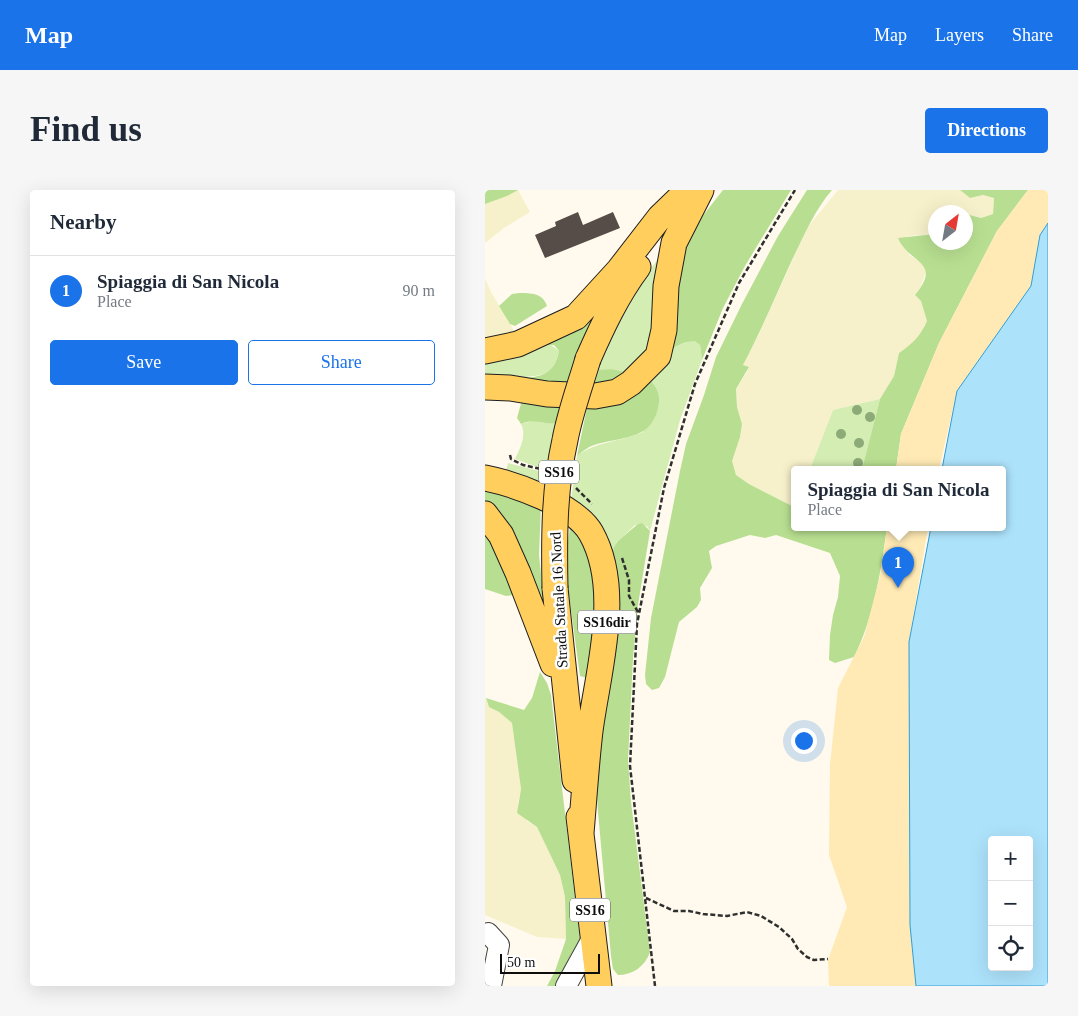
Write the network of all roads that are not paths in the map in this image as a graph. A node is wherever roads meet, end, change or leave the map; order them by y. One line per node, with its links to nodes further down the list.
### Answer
1 (688, 190): 3 (main road)
2 (700, 190): 4 (main road); 7 (main road, Strada Statale 16 Nord / SS16, bridge)
3 (485, 351)
4 (485, 387)
5 (485, 478): 8 (main road, SS16dir)
6 (485, 514): 7 (main road)
7 (566, 699): 8 (main road, Strada Statale 16 Nord / SS16)
8 (581, 834): 10 (main road, Strada Statale 16 Nord / SS16)
9 (485, 934): 11 (lane)
10 (593, 937): 12 (lane); 13 (main road, Strada Statale 16 Nord / SS16)
11 (491, 986)
12 (566, 986)
13 (599, 986)

